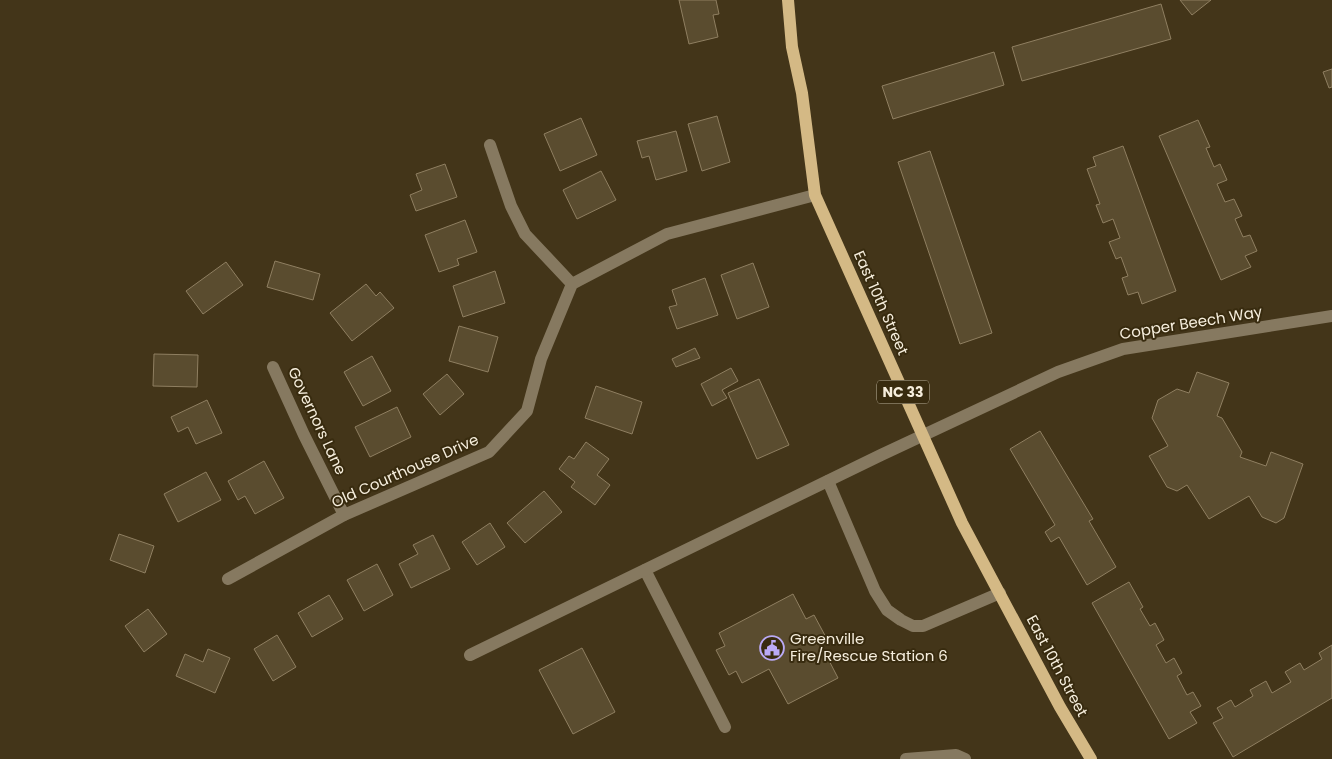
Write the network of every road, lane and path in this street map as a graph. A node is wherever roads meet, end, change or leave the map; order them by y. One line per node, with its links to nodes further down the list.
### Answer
1 (788, 0): 3 (main road, East 10th Street / NC 33)
2 (490, 145): 4 (street)
3 (815, 195): 4 (street); 7 (main road, East 10th Street / NC 33)
4 (572, 284): 9 (street, Old Courthouse Drive)
5 (1332, 316): 7 (street, Copper Beech Way)
6 (273, 367): 9 (street, Governors Lane)
7 (923, 435): 8 (street, Copper Beech Way); 12 (main road, East 10th Street / NC 33)
8 (828, 481): 10 (street, Copper Beech Way); 12 (street)
9 (344, 516): 11 (street, Old Courthouse Drive)
10 (645, 570): 13 (street, Copper Beech Way); 14 (street)
11 (228, 579)
12 (1000, 593): 17 (main road, East 10th Street / NC 33)
13 (470, 655)
14 (726, 727)
15 (906, 759): 16 (street)
16 (965, 759)
17 (1091, 759)

